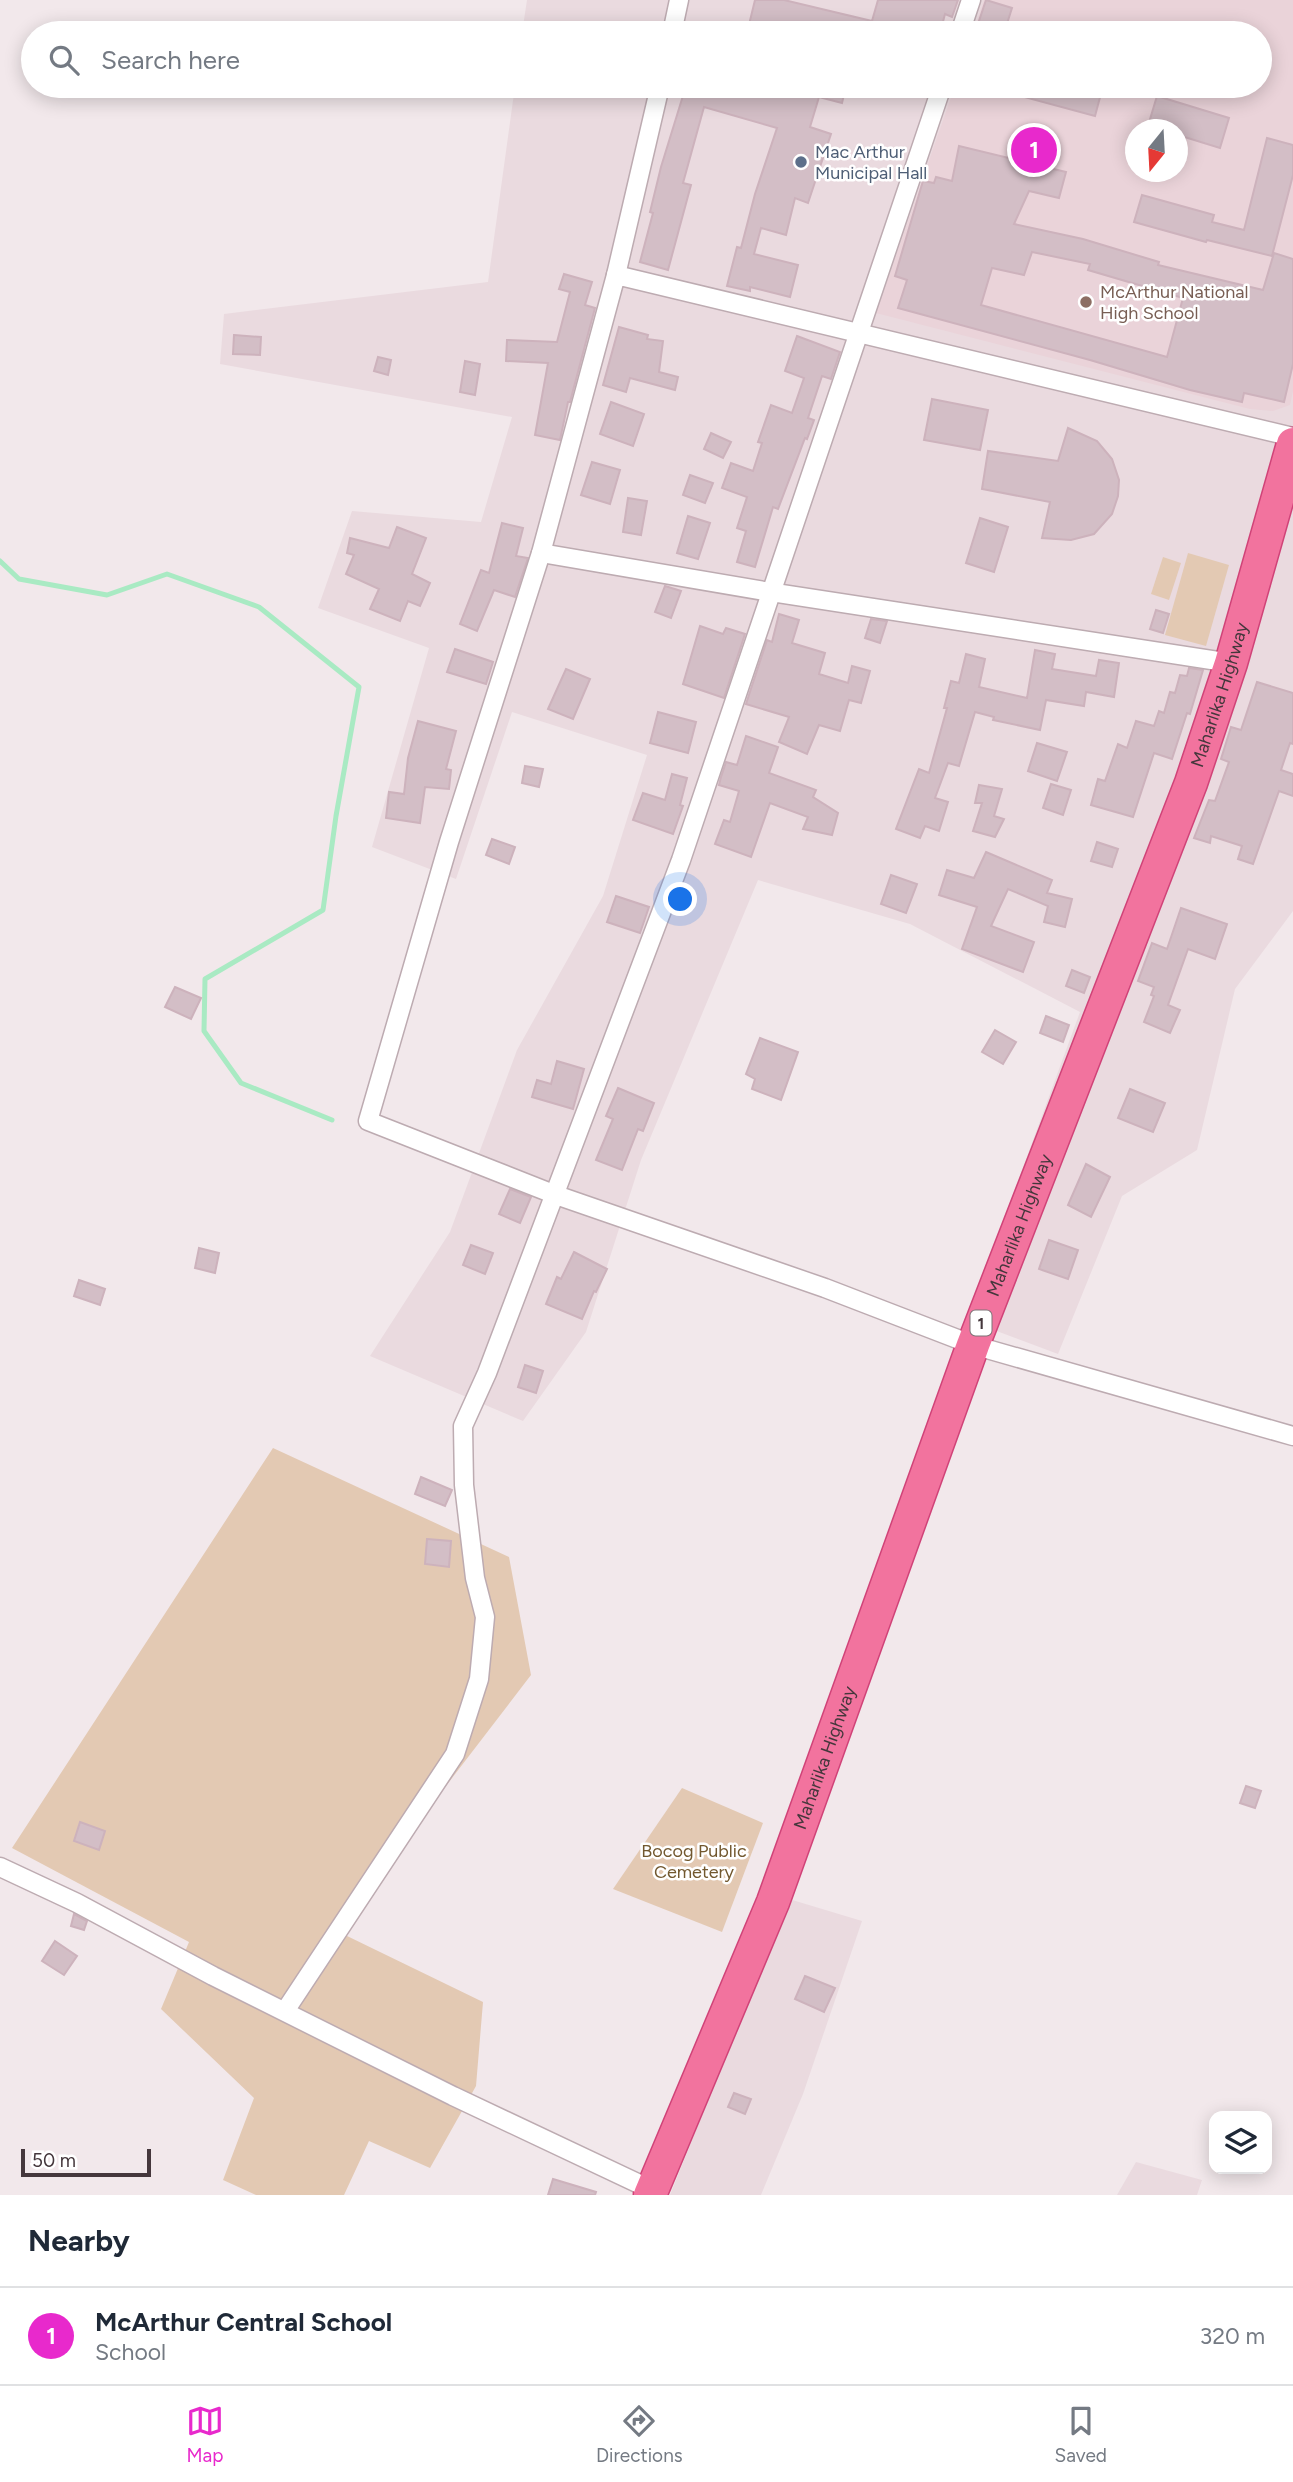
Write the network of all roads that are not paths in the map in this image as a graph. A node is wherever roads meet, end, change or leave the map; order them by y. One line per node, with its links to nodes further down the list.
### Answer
1 (679, 0): 3 (street)
2 (971, 0): 4 (street)
3 (675, 21)
4 (964, 21)
5 (657, 98): 7 (street)
6 (938, 98): 8 (street)
7 (616, 275): 8 (street); 11 (street)
8 (857, 332): 9 (street); 12 (street)
9 (1293, 437)
10 (1293, 444): 13 (highway, Maharlika Highway / 1)
11 (541, 553): 12 (street); 14 (street)
12 (770, 592): 13 (street); 14 (street)
13 (1231, 663): 15 (highway, Maharlika Highway / 1)
14 (556, 1195): 15 (street); 18 (street)
15 (973, 1345): 16 (street); 19 (highway, Maharlika Highway / 1)
16 (1293, 1436)
17 (0, 1867): 18 (street)
18 (285, 2011): 19 (street)
19 (651, 2193)

